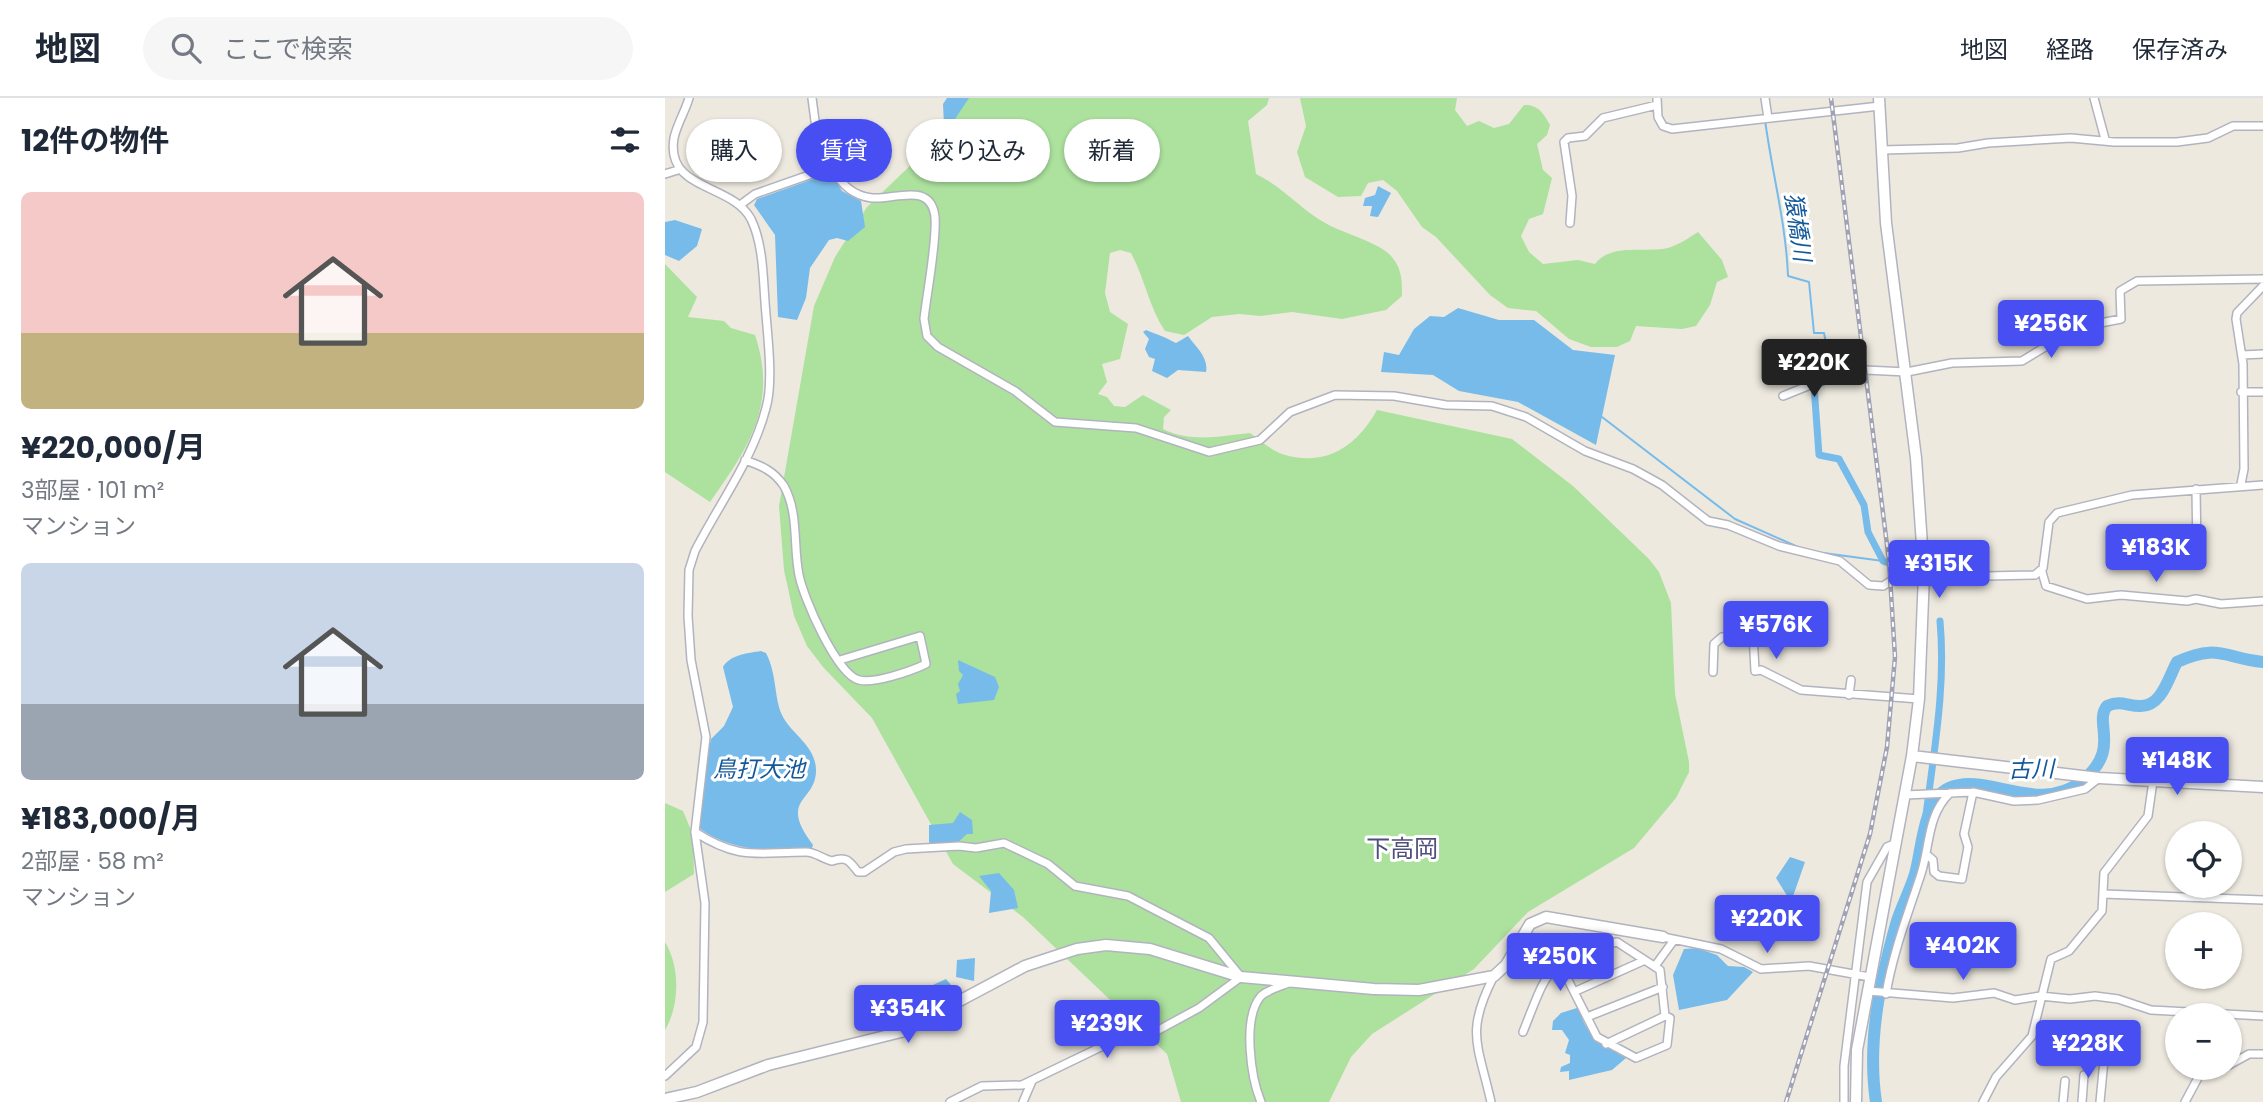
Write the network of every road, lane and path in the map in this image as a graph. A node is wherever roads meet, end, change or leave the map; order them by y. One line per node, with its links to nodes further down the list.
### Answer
1 (689, 98): 12 (street)
2 (812, 98): 8 (street)
3 (1765, 98): 7 (street)
4 (2094, 98): 10 (street)
5 (1657, 102): 7 (street); 17 (street)
6 (1879, 102): 7 (street); 11 (street)
7 (1766, 118)
8 (815, 119)
9 (2263, 126): 10 (street)
10 (2105, 139): 11 (street)
11 (1882, 150): 22 (street)
12 (678, 170): 13 (street); 16 (street)
13 (665, 174)
14 (796, 180): 16 (street)
15 (841, 182): 31 (street)
16 (740, 205): 26 (street)
17 (1570, 223)
18 (2263, 279): 22 (street)
19 (2263, 286): 21 (street)
20 (2263, 354): 21 (street)
21 (2242, 355): 23 (street)
22 (1907, 372): 25 (street); 31 (street)
23 (2241, 392): 24 (street); 27 (street)
24 (2263, 392)
25 (1783, 396)
26 (745, 460): 34 (street); 47 (street)
27 (2241, 484): 28 (street); 29 (street)
28 (2263, 485)
29 (2196, 489): 30 (street); 32 (street)
30 (2197, 553)
31 (1924, 571): 32 (street); 38 (street)
32 (2042, 572): 33 (street)
33 (2263, 601)
34 (840, 660): 34 (street)
35 (1713, 672): 37 (street)
36 (1851, 680): 37 (street)
37 (1849, 695): 38 (street)
38 (1919, 699): 39 (street)
39 (1912, 756): 41 (street); 46 (street)
40 (2263, 777): 43 (street)
41 (2097, 778): 42 (street); 44 (street)
42 (2153, 781): 43 (street); 50 (street)
43 (2263, 787)
44 (1973, 792): 45 (street); 49 (street)
45 (1948, 793): 46 (street); 49 (street)
46 (1905, 795): 48 (street)
47 (695, 832): 58 (street); 76 (street)
48 (1896, 843): 57 (street); 60 (street)
49 (1926, 854): 65 (street)
50 (2103, 894): 51 (street); 66 (street)
51 (2263, 900)
52 (1663, 937): 53 (street); 59 (street)
53 (1674, 940): 56 (street); 57 (street)
54 (1564, 959): 55 (street); 63 (street); 70 (street)
55 (1643, 961): 56 (street); 63 (street)
56 (1655, 966): 62 (street)
57 (1854, 974): 60 (street); 85 (street)
58 (1241, 976): 61 (street); 77 (street); 80 (street)
59 (1494, 976): 61 (street); 84 (street)
60 (1870, 977): 64 (street)
61 (1293, 981): 83 (street)
62 (1663, 987): 67 (street); 69 (street)
63 (1576, 991): 69 (street)
64 (1871, 991): 65 (street); 86 (street)
65 (1885, 994): 66 (street)
66 (2040, 996): 68 (street); 87 (street)
67 (1665, 1016): 71 (street); 71 (street)
68 (2263, 1016)
69 (1587, 1017): 71 (street)
70 (1523, 1032)
71 (1606, 1044)
72 (2263, 1054): 73 (street)
73 (2242, 1058)
74 (2103, 1060): 90 (street)
75 (2084, 1075): 89 (street)
76 (665, 1076)
77 (1032, 1080): 81 (street); 82 (street)
78 (2197, 1080): 91 (street)
79 (2065, 1081): 88 (street)
80 (675, 1100)
81 (950, 1102)
82 (1023, 1102)
83 (1261, 1102)
84 (1491, 1102)
85 (1844, 1102)
86 (1856, 1102)
87 (1983, 1102)
88 (2063, 1102)
89 (2082, 1102)
90 (2100, 1102)
91 (2185, 1102)

